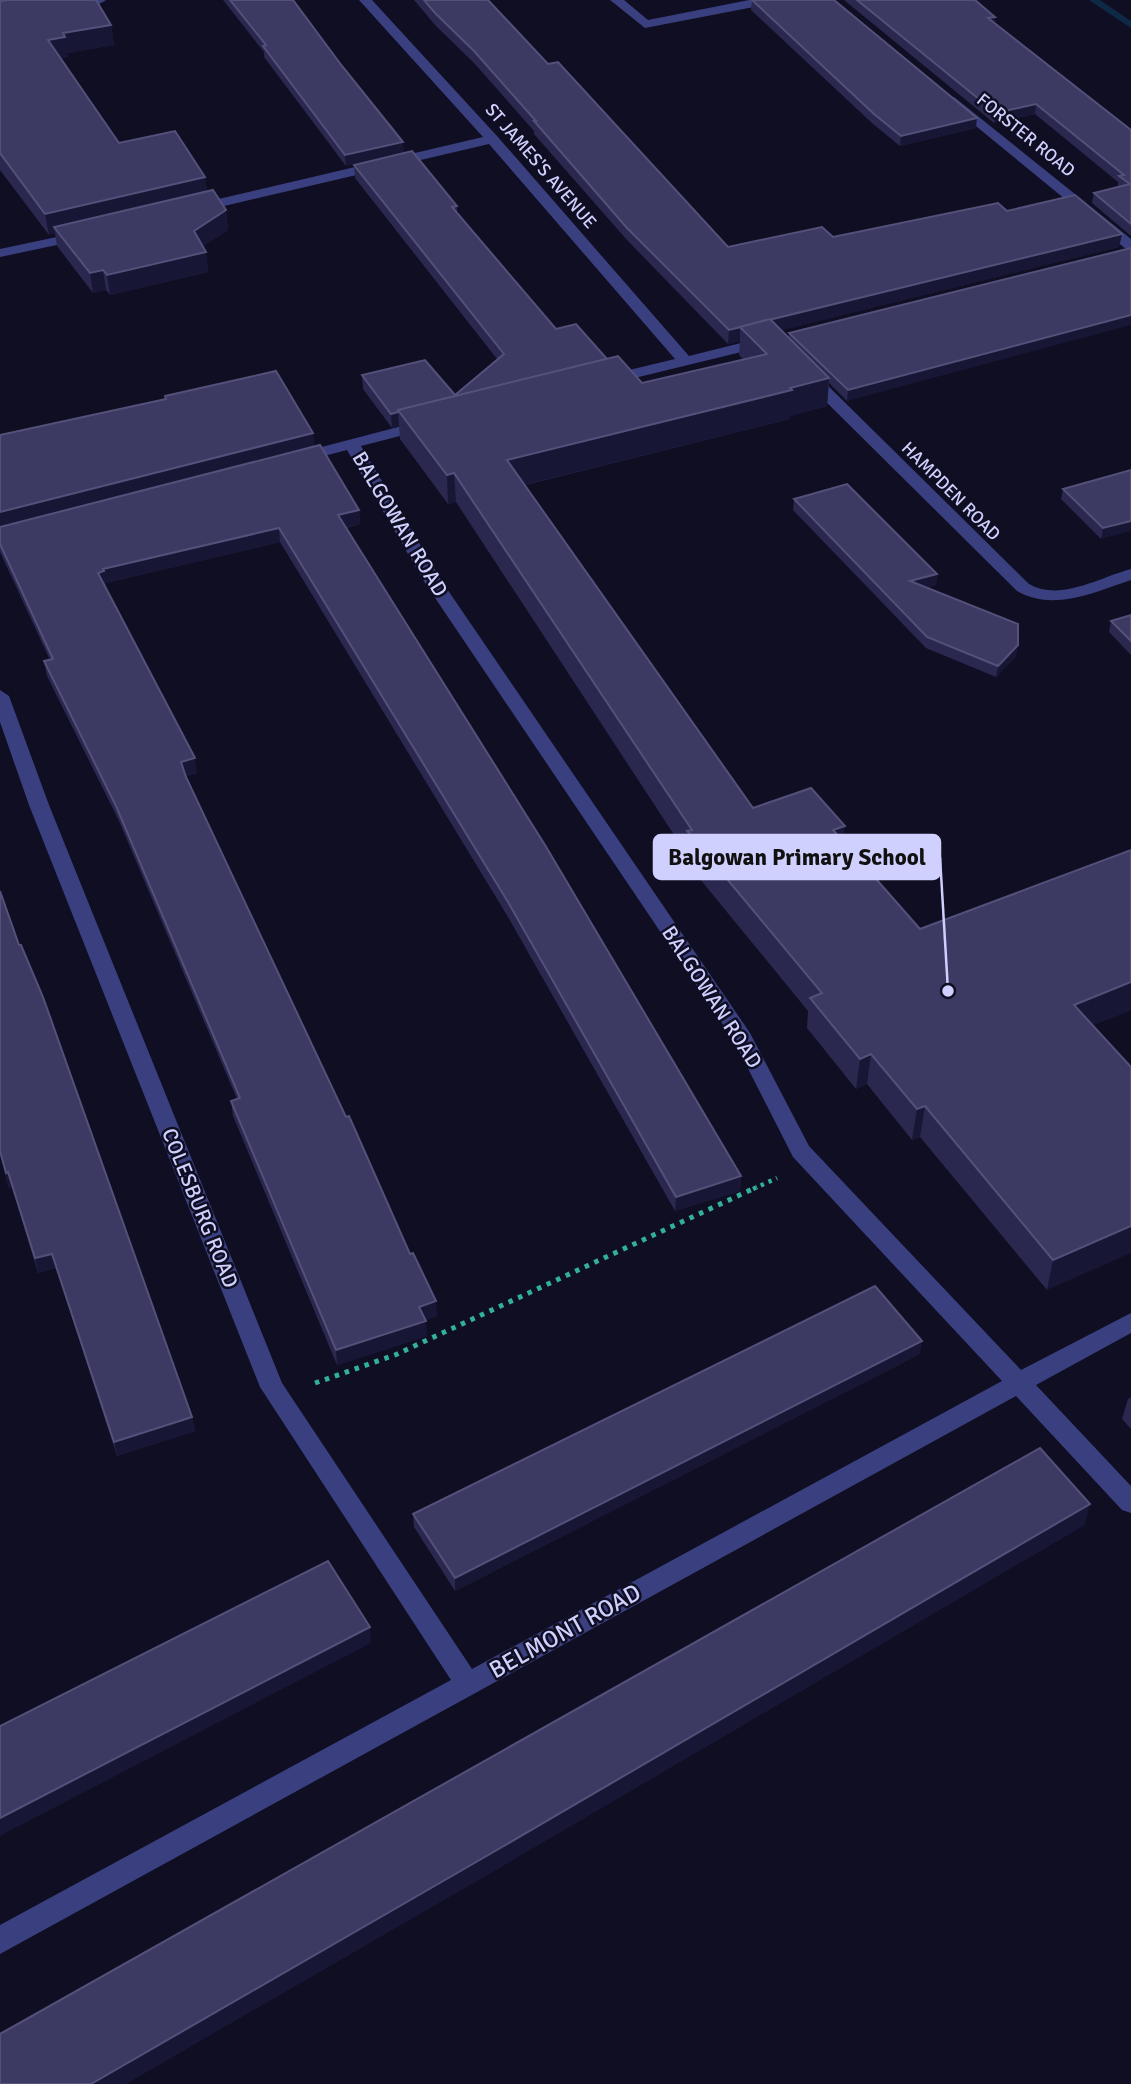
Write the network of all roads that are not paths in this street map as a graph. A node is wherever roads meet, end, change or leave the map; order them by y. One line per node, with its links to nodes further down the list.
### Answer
1 (100, 0): 5 (street)
2 (365, 0): 7 (street, ST JAMES'S AVENUE)
3 (617, 0): 4 (street)
4 (769, 0)
5 (50, 8)
6 (939, 88): 10 (street, FORSTER ROAD)
7 (492, 139): 8 (street); 12 (street, ST JAMES'S AVENUE)
8 (184, 212)
9 (103, 231): 11 (street)
10 (1127, 251)
11 (0, 253)
12 (685, 361): 13 (street); 17 (street, HAMPDEN ROAD)
13 (592, 384)
14 (446, 420): 15 (street)
15 (352, 443): 16 (street); 20 (street, BALGOWAN ROAD)
16 (287, 460)
17 (1131, 574)
18 (0, 696): 22 (street, COLESBURG ROAD)
19 (1131, 1322): 20 (street, BELMONT ROAD)
20 (1018, 1383): 21 (street, BALGOWAN ROAD); 22 (street, BELMONT ROAD)
21 (1131, 1503)
22 (468, 1684): 23 (street, BELMONT ROAD)
23 (0, 1940)

